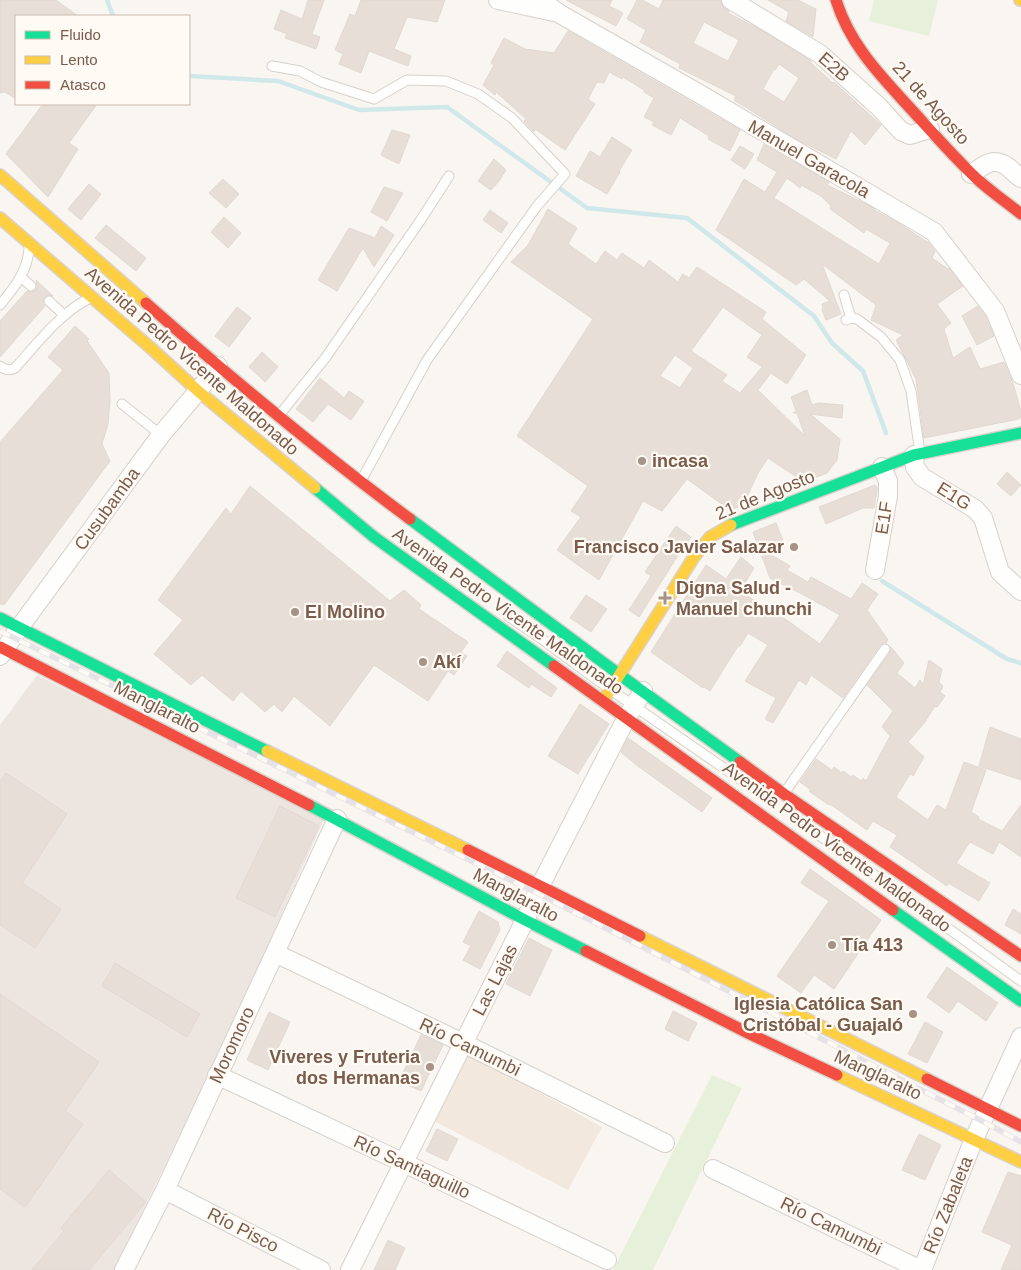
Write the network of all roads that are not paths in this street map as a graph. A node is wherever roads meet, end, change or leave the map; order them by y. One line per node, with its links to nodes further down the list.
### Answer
1 (498, 0): 5 (street)
2 (540, 0): 5 (street, Manuel Garacola)
3 (731, 0): 7 (street, E2B)
4 (836, 0): 7 (main road, 21 de Agosto)
5 (560, 14): 26 (street, Manuel Garacola)
6 (272, 66): 36 (lane)
7 (930, 129): 8 (main road, 21 de Agosto)
8 (971, 174): 11 (street); 13 (main road, 21 de Agosto)
9 (0, 175): 27 (main road, Avenida Pedro Vicente Maldonado)
10 (449, 176): 30 (lane)
11 (1021, 178)
12 (0, 208): 24 (lane)
13 (1021, 214)
14 (0, 218): 15 (main road, Avenida Pedro Vicente Maldonado)
15 (29, 243): 17 (lane); 20 (main road, Avenida Pedro Vicente Maldonado)
16 (73, 251): 27 (lane)
17 (21, 277): 18 (lane); 22 (lane)
18 (31, 286)
19 (844, 295): 34 (lane)
20 (91, 298): 23 (lane); 27 (main road, Avenida Pedro Vicente Maldonado)
21 (49, 301): 23 (lane)
22 (0, 305)
23 (64, 315): 25 (lane)
24 (178, 360)
25 (0, 366)
26 (1021, 375)
27 (208, 380): 28 (lane); 30 (main road, Avenida Pedro Vicente Maldonado); 32 (street, Cusubamba); 49 (main road, Avenida Pedro Vicente Maldonado)
28 (241, 397)
29 (122, 404): 32 (lane)
30 (279, 416): 36 (main road, Avenida Pedro Vicente Maldonado)
31 (1021, 433): 34 (main road, 21 de Agosto)
32 (161, 435): 45 (street, Cusubamba)
33 (273, 442): 37 (lane)
34 (917, 454): 35 (main road, 21 de Agosto); 40 (street, E1G)
35 (882, 467): 39 (street, E1F); 48 (main road, 21 de Agosto)
36 (360, 482): 48 (main road, Avenida Pedro Vicente Maldonado)
37 (373, 524)
38 (421, 559): 41 (lane)
39 (875, 570)
40 (1021, 591)
41 (469, 594)
42 (516, 610): 48 (lane)
43 (503, 613): 48 (lane)
44 (0, 618): 45 (main road, Manglaralto)
45 (19, 628): 47 (street, Cusubamba); 55 (main road, Manglaralto)
46 (885, 649): 51 (lane)
47 (2, 651): 53 (main road, Manglaralto)
48 (616, 682): 49 (main road, 21 de Agosto); 50 (main road, Avenida Pedro Vicente Maldonado); 50 (lane)
49 (603, 701): 50 (main road, Avenida Pedro Vicente Maldonado)
50 (636, 703): 51 (main road, Avenida Pedro Vicente Maldonado); 52 (lane); 55 (street, Las Lajas); 59 (lane); 61 (main road, Avenida Pedro Vicente Maldonado)
51 (784, 794): 58 (main road, Avenida Pedro Vicente Maldonado)
52 (766, 798)
53 (337, 819): 56 (main road, Manglaralto); 57 (street, Moromoro)
54 (798, 820): 60 (lane)
55 (540, 886): 56 (street, Las Lajas); 65 (main road, Manglaralto)
56 (525, 920): 63 (street, Las Lajas); 67 (main road, Manglaralto)
57 (275, 954): 63 (street, Río Camumbi); 64 (street, Moromoro)
58 (1021, 956)
59 (1021, 964)
60 (1021, 981)
61 (1021, 1001)
62 (1021, 1037): 65 (street, Río Zabaleta)
63 (464, 1043): 68 (street, Río Camumbi); 70 (street, Las Lajas)
64 (217, 1076): 70 (street, Río Santiaguillo); 72 (street, Moromoro)
65 (988, 1109): 66 (main road, Manglaralto); 67 (street, Río Zabaleta)
66 (1021, 1126)
67 (974, 1139): 69 (main road, Manglaralto); 77 (street, Río Zabaleta)
68 (665, 1143)
69 (1021, 1162)
70 (404, 1163): 73 (street, Río Santiaguillo); 76 (street, Las Lajas)
71 (713, 1169): 77 (street, Río Camumbi)
72 (165, 1190): 74 (street, Moromoro); 75 (street, Río Pisco)
73 (607, 1260)
74 (124, 1270)
75 (321, 1270)
76 (350, 1270)
77 (922, 1270)

